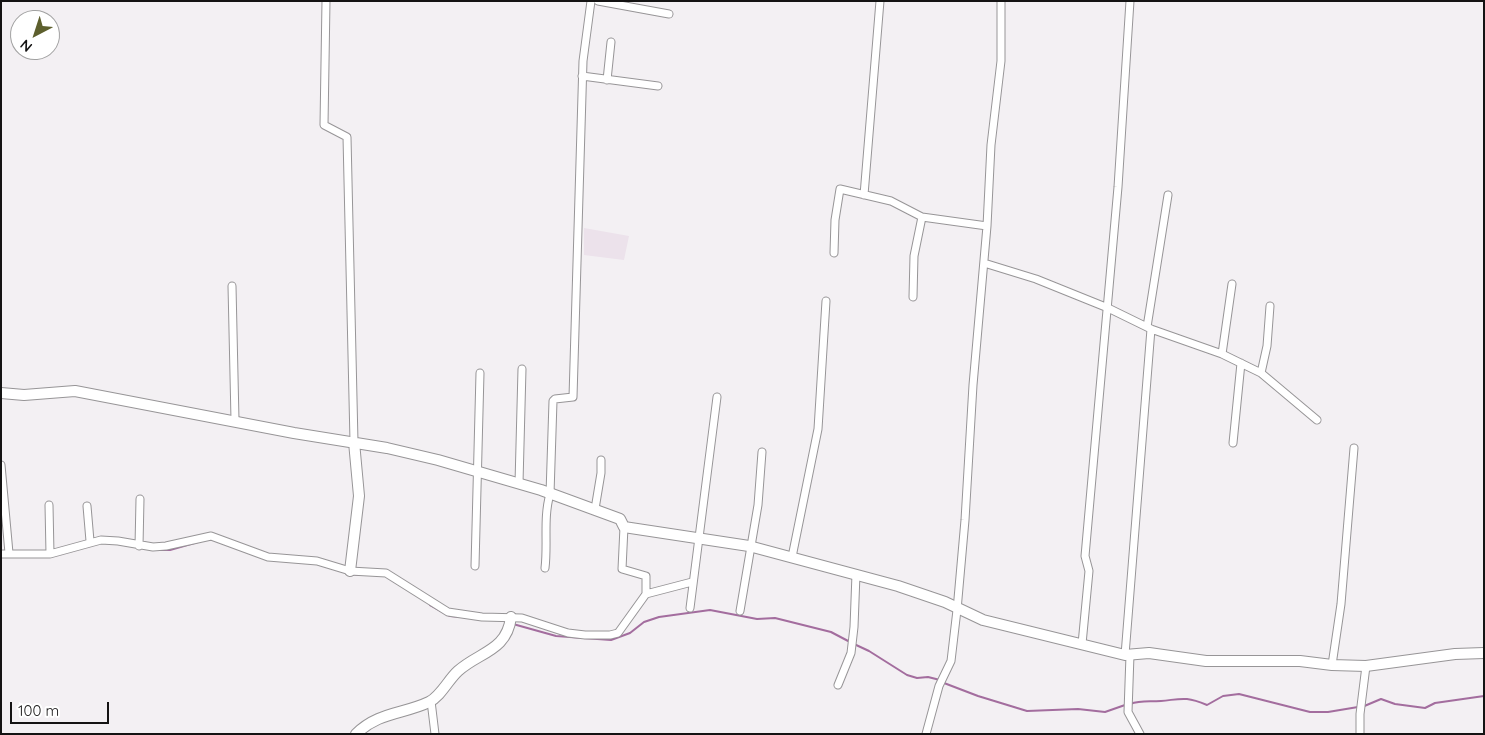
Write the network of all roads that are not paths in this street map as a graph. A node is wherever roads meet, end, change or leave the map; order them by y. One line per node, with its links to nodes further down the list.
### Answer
1 (326, 1): 34 (street)
2 (591, 1): 9 (street)
3 (598, 1): 7 (street)
4 (880, 1): 12 (street)
5 (1001, 1): 15 (street)
6 (1130, 1): 23 (street)
7 (669, 14)
8 (611, 42): 10 (street)
9 (582, 76): 10 (street); 42 (street)
10 (607, 80): 11 (street)
11 (658, 86)
12 (864, 195): 14 (street); 16 (street)
13 (1168, 195): 24 (street)
14 (922, 217): 15 (street); 20 (street)
15 (987, 226): 17 (street)
16 (834, 253)
17 (984, 263): 23 (street); 64 (street)
18 (1232, 284): 25 (street)
19 (232, 286): 32 (street)
20 (912, 297)
21 (826, 301): 55 (street)
22 (1270, 306): 29 (street)
23 (1108, 308): 24 (street); 66 (street)
24 (1149, 328): 25 (street); 68 (street)
25 (1222, 354): 26 (street)
26 (1240, 363): 29 (street); 35 (street)
27 (522, 369): 41 (street)
28 (480, 373): 40 (street)
29 (1261, 373): 33 (street)
30 (1, 393): 32 (street)
31 (717, 397): 48 (street)
32 (235, 420): 34 (street)
33 (1317, 420)
34 (354, 442): 40 (street); 58 (street)
35 (1232, 443)
36 (1354, 448): 69 (street)
37 (762, 452): 51 (street)
38 (601, 460): 46 (street)
39 (1, 465): 52 (street)
40 (479, 472): 41 (street); 56 (street)
41 (519, 484): 42 (street)
42 (550, 494): 46 (street); 57 (street)
43 (140, 499): 50 (street)
44 (49, 505): 54 (street)
45 (87, 506): 49 (street)
46 (594, 509): 47 (street)
47 (624, 527): 48 (street); 61 (street)
48 (699, 538): 51 (street); 60 (street)
49 (90, 541): 50 (street); 54 (street)
50 (139, 546): 58 (street)
51 (750, 546): 55 (street); 63 (street)
52 (10, 553): 53 (street); 54 (street)
53 (1, 554)
54 (50, 554)
55 (792, 557): 59 (street)
56 (474, 566)
57 (545, 568)
58 (350, 572): 65 (street)
59 (856, 574): 64 (street); 71 (street)
60 (692, 582): 61 (street); 62 (street)
61 (646, 594): 65 (street)
62 (690, 608)
63 (740, 610)
64 (957, 610): 66 (street); 75 (street)
65 (511, 617): 72 (street)
66 (1082, 644): 68 (street)
67 (1484, 653): 70 (street)
68 (1128, 655): 69 (street); 76 (street)
69 (1332, 665): 70 (street)
70 (1366, 666): 77 (street)
71 (838, 685)
72 (431, 701): 73 (street); 74 (street)
73 (356, 734)
74 (435, 734)
75 (926, 734)
76 (1140, 734)
77 (1360, 734)

